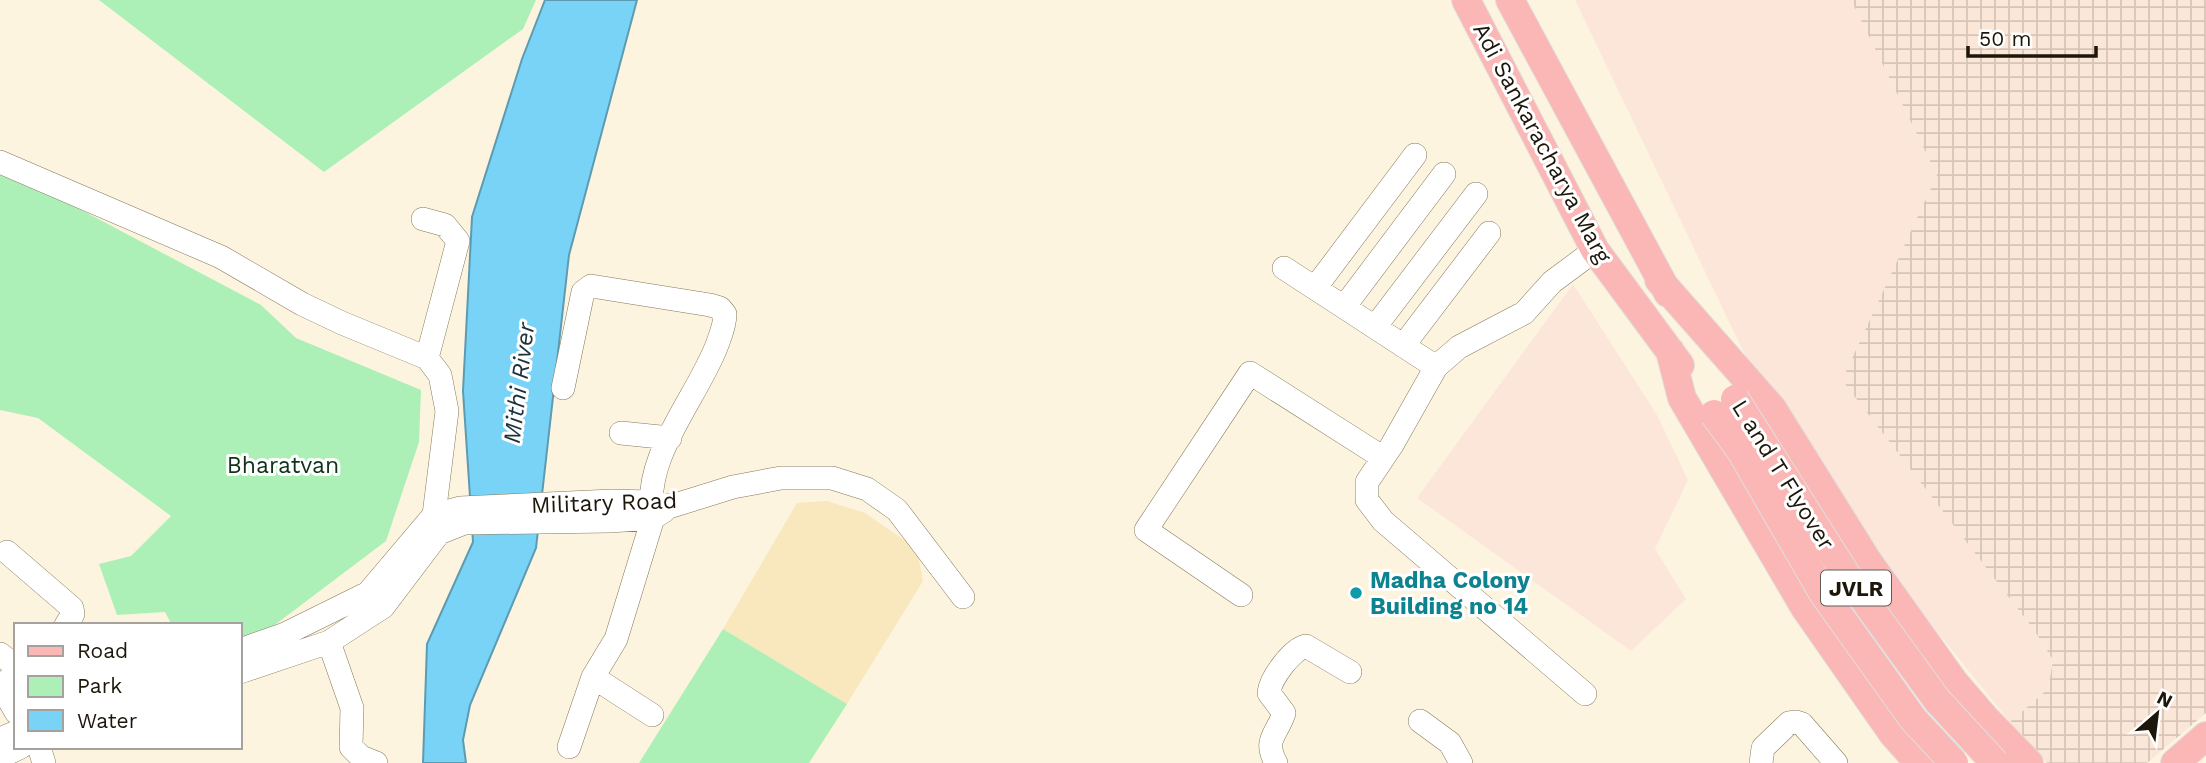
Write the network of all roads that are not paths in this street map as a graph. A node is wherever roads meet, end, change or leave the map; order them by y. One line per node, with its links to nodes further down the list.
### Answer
1 (1466, 0): 9 (main road, Adi Sankaracharya Marg / JVLR)
2 (1511, 1): 11 (main road, Adi Sankaracharya Marg / JVLR)
3 (1415, 155): 12 (street)
4 (0, 162): 17 (street)
5 (1444, 174): 13 (street)
6 (1476, 194): 14 (street)
7 (423, 219): 17 (street)
8 (1489, 233): 15 (street)
9 (1595, 250): 16 (main road, Adi Sankaracharya Marg / JVLR); 18 (street)
10 (1284, 268): 12 (street)
11 (1659, 280): 20 (main road, L and T Flyover / JVLR); 39 (main road)
12 (1315, 288): 13 (street)
13 (1344, 307): 14 (street)
14 (1375, 327): 15 (street)
15 (1404, 346): 18 (street)
16 (1670, 351): 20 (main road, L and T Flyover / JVLR); 50 (main road)
17 (427, 358): 25 (street)
18 (1436, 367): 23 (street)
19 (563, 388): 22 (street)
20 (1724, 407): 52 (main road, L and T Flyover / JVLR, bridge); 53 (main road, L and T Flyover / JVLR, bridge)
21 (621, 433): 22 (street)
22 (670, 438): 24 (street)
23 (1382, 457): 27 (street); 36 (street)
24 (651, 510): 25 (street, Military Road); 28 (street, Military Road); 35 (street)
25 (436, 524): 30 (street); 31 (street)
26 (7, 552): 29 (street)
27 (1241, 595)
28 (963, 597)
29 (67, 623)
30 (329, 642): 32 (street); 45 (street)
31 (242, 649)
32 (242, 671)
33 (1350, 672): 46 (street)
34 (14, 675): 37 (street)
35 (593, 677): 38 (street); 42 (street)
36 (1585, 694)
37 (14, 709)
38 (652, 715)
39 (1985, 718): 51 (main road); 54 (main road)
40 (1420, 721): 47 (street)
41 (2206, 736): 55 (main road)
42 (569, 747)
43 (17, 749): 44 (street)
44 (0, 757)
45 (376, 763)
46 (1276, 763)
47 (1461, 763)
48 (1761, 763): 49 (street)
49 (1836, 763)
50 (1919, 763)
51 (1934, 763)
52 (1954, 763)
53 (1995, 763)
54 (2029, 763)
55 (2175, 763)

